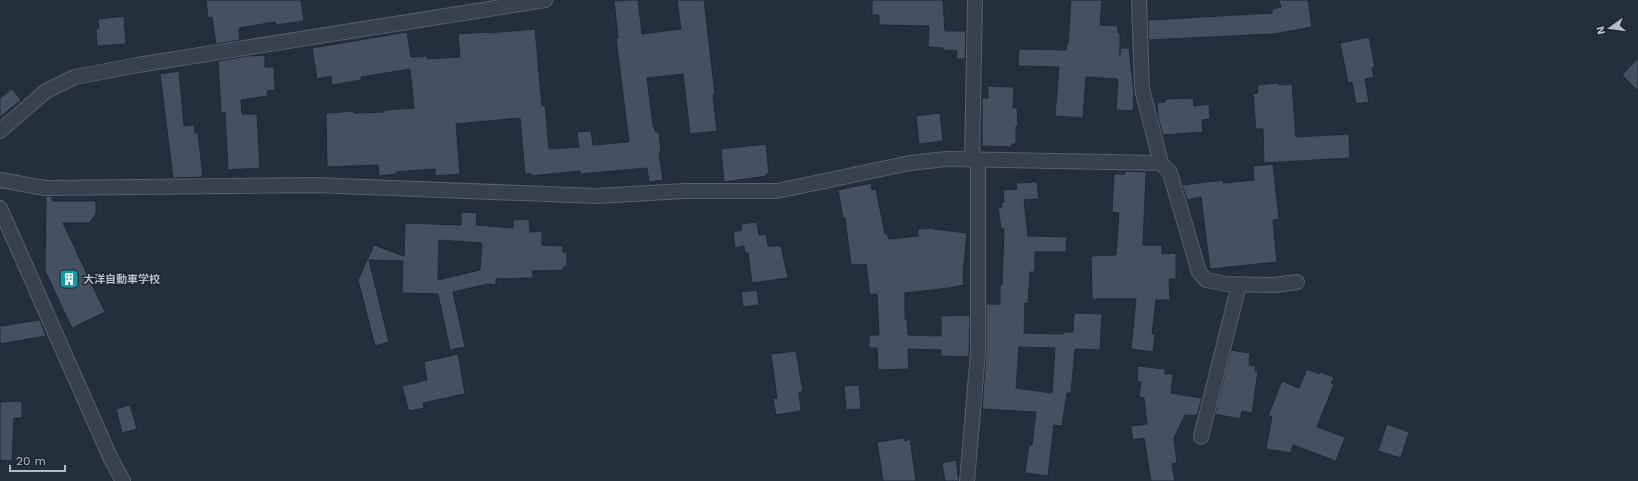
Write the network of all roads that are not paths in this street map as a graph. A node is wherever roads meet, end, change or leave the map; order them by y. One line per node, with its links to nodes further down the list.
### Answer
1 (545, 0): 4 (street)
2 (975, 0): 5 (street)
3 (1139, 0): 6 (street)
4 (0, 130)
5 (975, 160): 6 (street); 7 (street); 13 (street)
6 (1161, 163): 10 (street)
7 (0, 180)
8 (0, 208): 12 (street)
9 (1297, 282): 10 (street)
10 (1239, 285): 11 (street)
11 (1201, 437)
12 (123, 481)
13 (967, 481)

